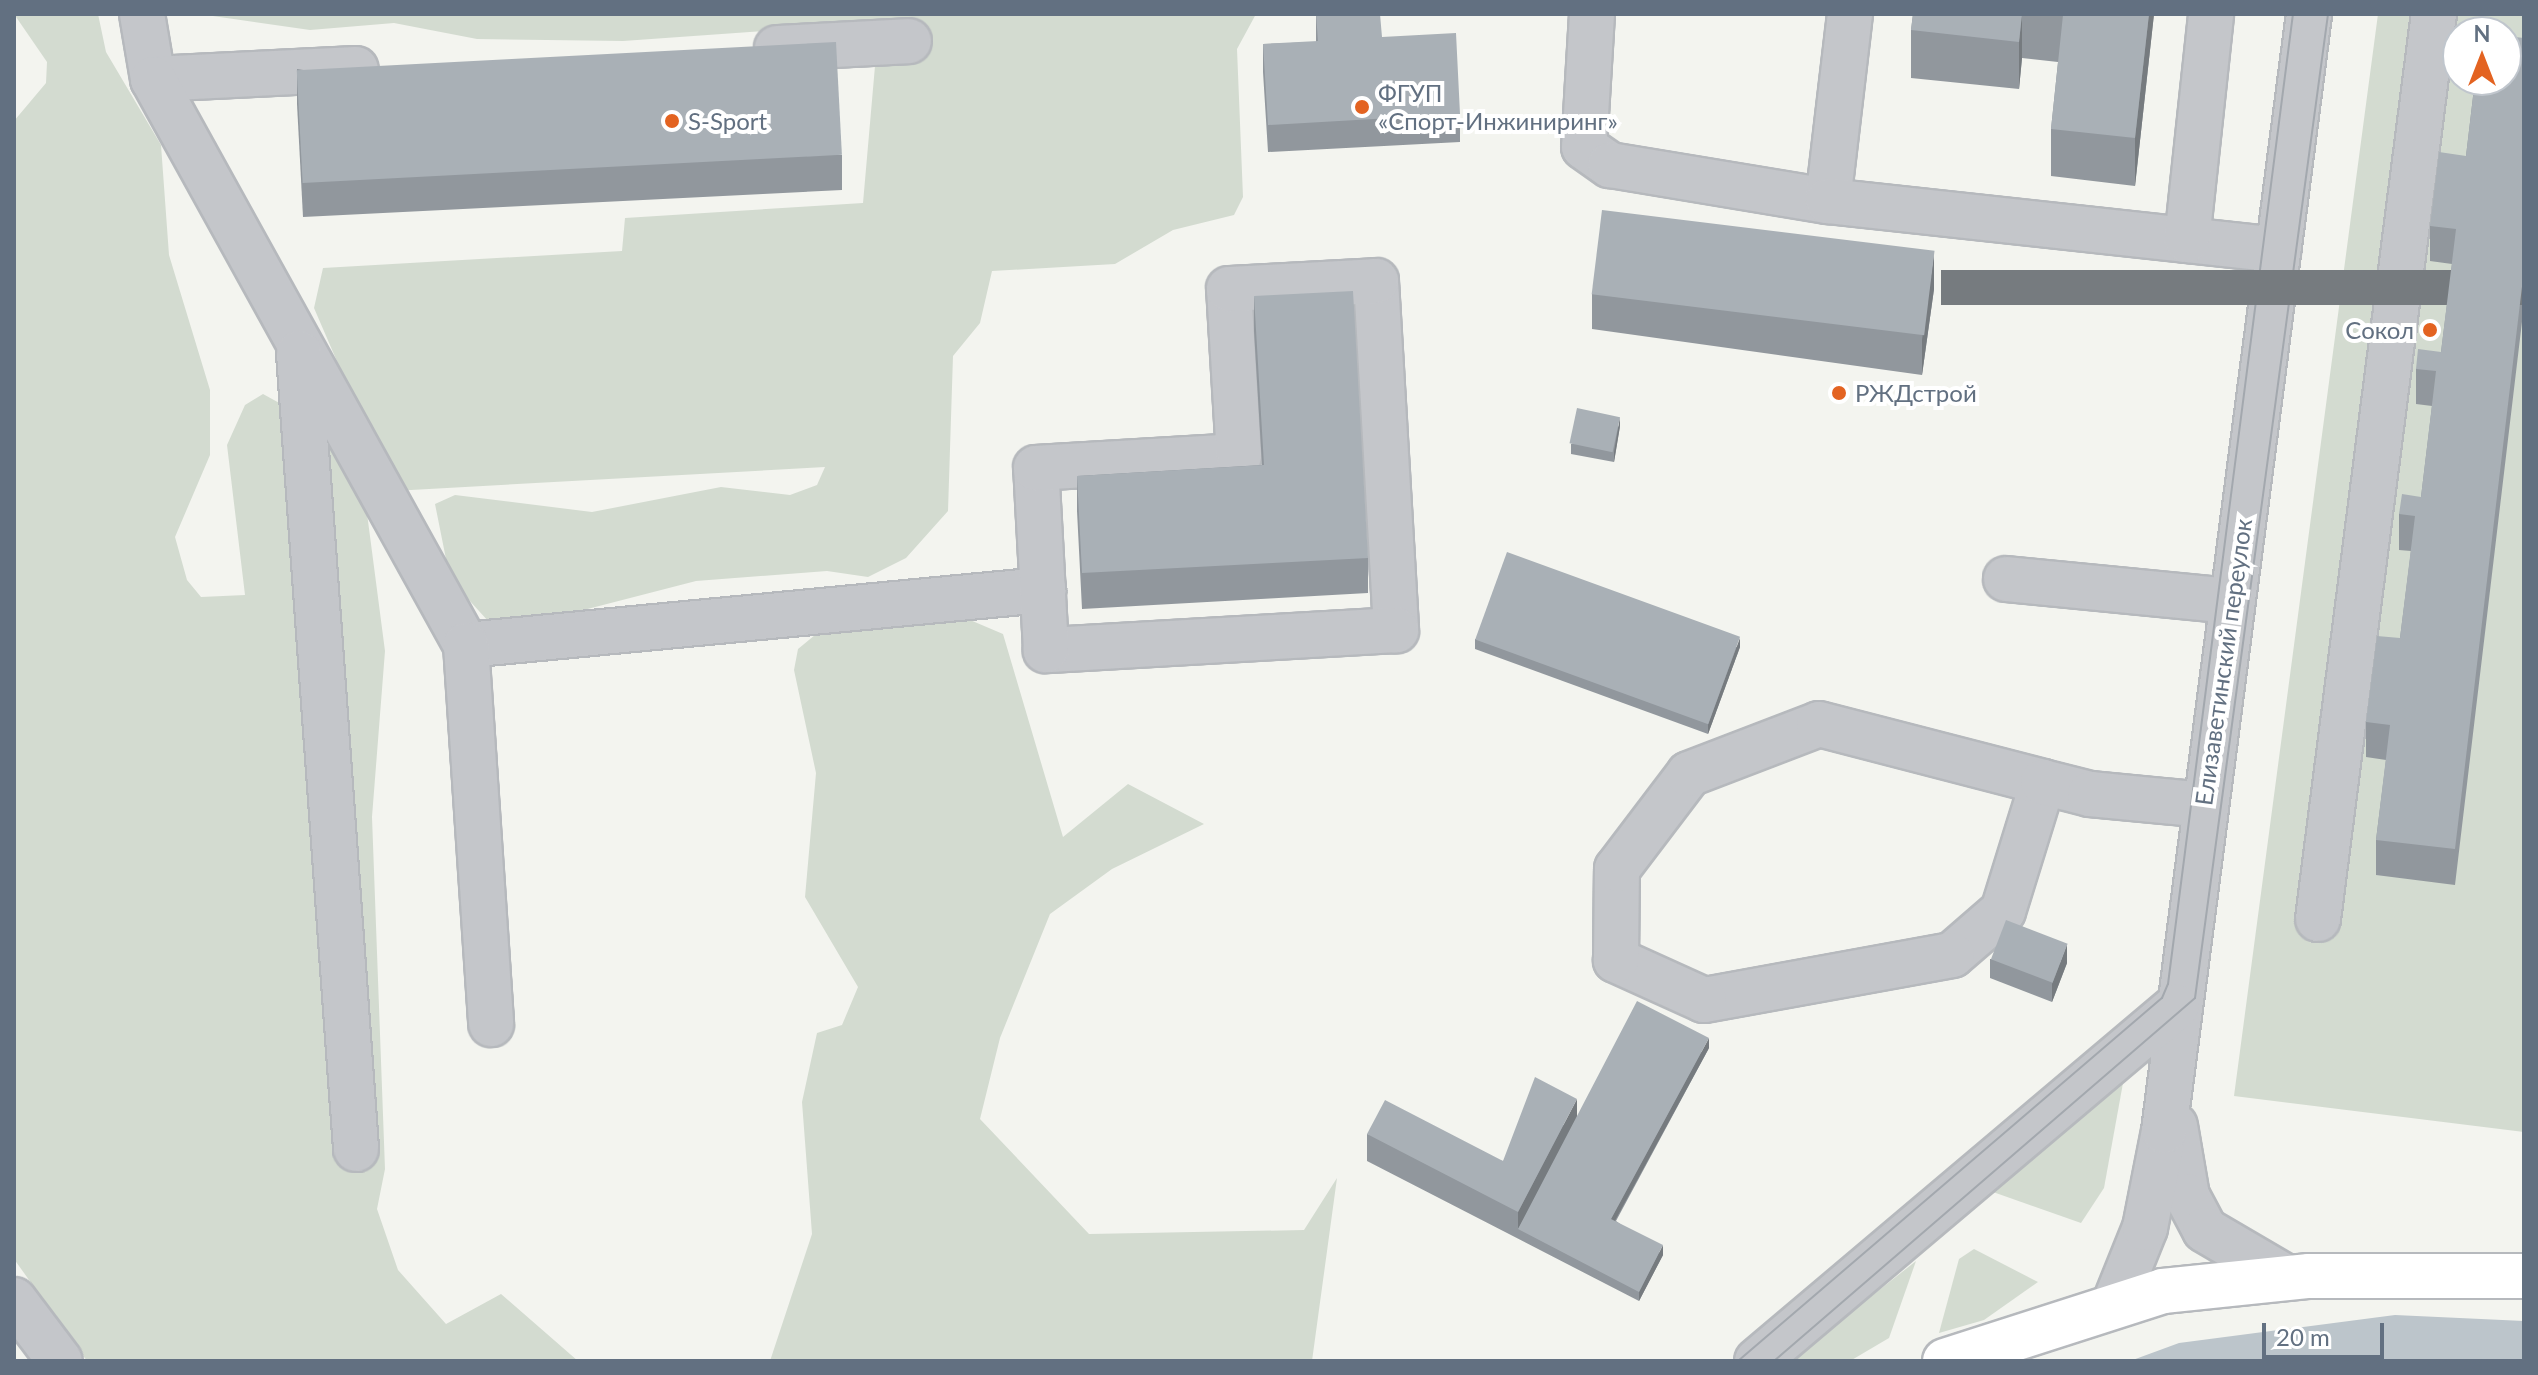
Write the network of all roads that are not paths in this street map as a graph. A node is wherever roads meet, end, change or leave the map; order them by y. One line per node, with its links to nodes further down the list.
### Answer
1 (142, 14): 10 (street)
2 (1592, 14): 11 (street)
3 (1850, 14): 11 (street)
4 (2211, 14): 12 (street)
5 (2309, 14): 13 (street, Елизаветинский переулок)
6 (2434, 14): 21 (street)
7 (909, 41): 8 (street)
8 (735, 50)
9 (402, 67): 10 (street)
10 (153, 79): 14 (street)
11 (1828, 201): 12 (street)
12 (2187, 240): 13 (street)
13 (2278, 250): 17 (street, Елизаветинский переулок)
14 (298, 339): 18 (street); 25 (street)
15 (2006, 579): 17 (street)
16 (1043, 590): 16 (street); 18 (street)
17 (2231, 601): 20 (street, Елизаветинский переулок)
18 (466, 645): 23 (street)
19 (2043, 782): 19 (street); 20 (street)
20 (2204, 805): 22 (street, Елизаветинский переулок)
21 (2318, 919)
22 (2176, 1007): 24 (street, Елизаветинский переулок); 31 (street)
23 (491, 1024)
24 (2170, 1080): 27 (street); 29 (street, Елизаветинский переулок)
25 (356, 1149)
26 (2524, 1276): 27 (main road)
27 (2287, 1278): 29 (main road)
28 (14, 1300): 30 (street)
29 (2114, 1305): 32 (main road)
30 (60, 1361)
31 (1757, 1361)
32 (1945, 1361)

